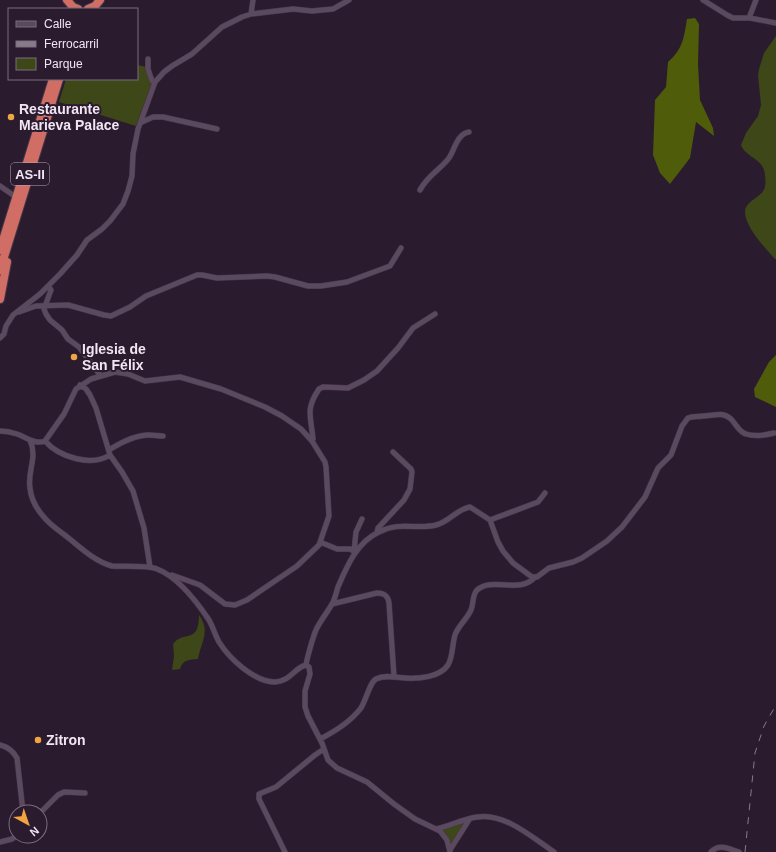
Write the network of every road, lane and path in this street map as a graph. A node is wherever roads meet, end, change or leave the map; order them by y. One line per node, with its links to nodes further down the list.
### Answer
1 (100, 0): 6 (highway)
2 (253, 0): 7 (street)
3 (349, 0): 7 (street)
4 (704, 0): 8 (street)
5 (756, 0): 8 (street)
6 (91, 8)
7 (251, 14): 13 (street)
8 (749, 18): 9 (street)
9 (776, 23)
10 (148, 59): 13 (street)
11 (53, 80): 19 (highway, AS-II)
12 (59, 80): 19 (highway, AS-II)
13 (155, 82): 14 (street)
14 (142, 122): 15 (street); 24 (street)
15 (217, 129)
16 (469, 132): 18 (street)
17 (0, 186): 19 (street)
18 (420, 190)
19 (18, 199): 20 (highway); 22 (highway, AS-II); 23 (highway, AS-II); 25 (highway)
20 (0, 240)
21 (401, 248): 26 (street)
22 (0, 250)
23 (0, 270)
24 (48, 286): 26 (street); 28 (street)
25 (0, 299)
26 (46, 306): 28 (street); 32 (street)
27 (435, 314): 39 (street)
28 (12, 315): 29 (street)
29 (6, 326): 30 (street); 31 (street)
30 (0, 334)
31 (0, 338)
32 (100, 376): 33 (street); 39 (street)
33 (80, 385): 38 (street); 41 (street)
34 (0, 431): 37 (street)
35 (774, 433): 50 (street)
36 (162, 436): 41 (street)
37 (30, 440): 38 (street); 48 (street)
38 (45, 441): 41 (street)
39 (312, 441): 46 (street)
40 (393, 452): 45 (street)
41 (110, 453): 48 (street)
42 (545, 493): 44 (street)
43 (362, 519): 47 (street)
44 (490, 520): 45 (street); 50 (street)
45 (377, 532): 47 (street)
46 (320, 542): 47 (street); 49 (street)
47 (355, 551): 51 (street)
48 (150, 567): 49 (street)
49 (167, 574): 52 (street)
50 (535, 577): 53 (street)
51 (332, 604): 52 (street); 53 (street)
52 (306, 665): 54 (street)
53 (394, 676): 54 (street)
54 (320, 739): 56 (street)
55 (0, 745): 58 (street)
56 (324, 749): 61 (street); 63 (street)
57 (85, 793): 59 (street)
58 (22, 804)
59 (48, 805)
60 (469, 820): 61 (street); 62 (street); 64 (street)
61 (436, 829): 62 (street)
62 (450, 851)
63 (285, 852)
64 (554, 852)
65 (711, 852): 66 (street)
66 (739, 852)

